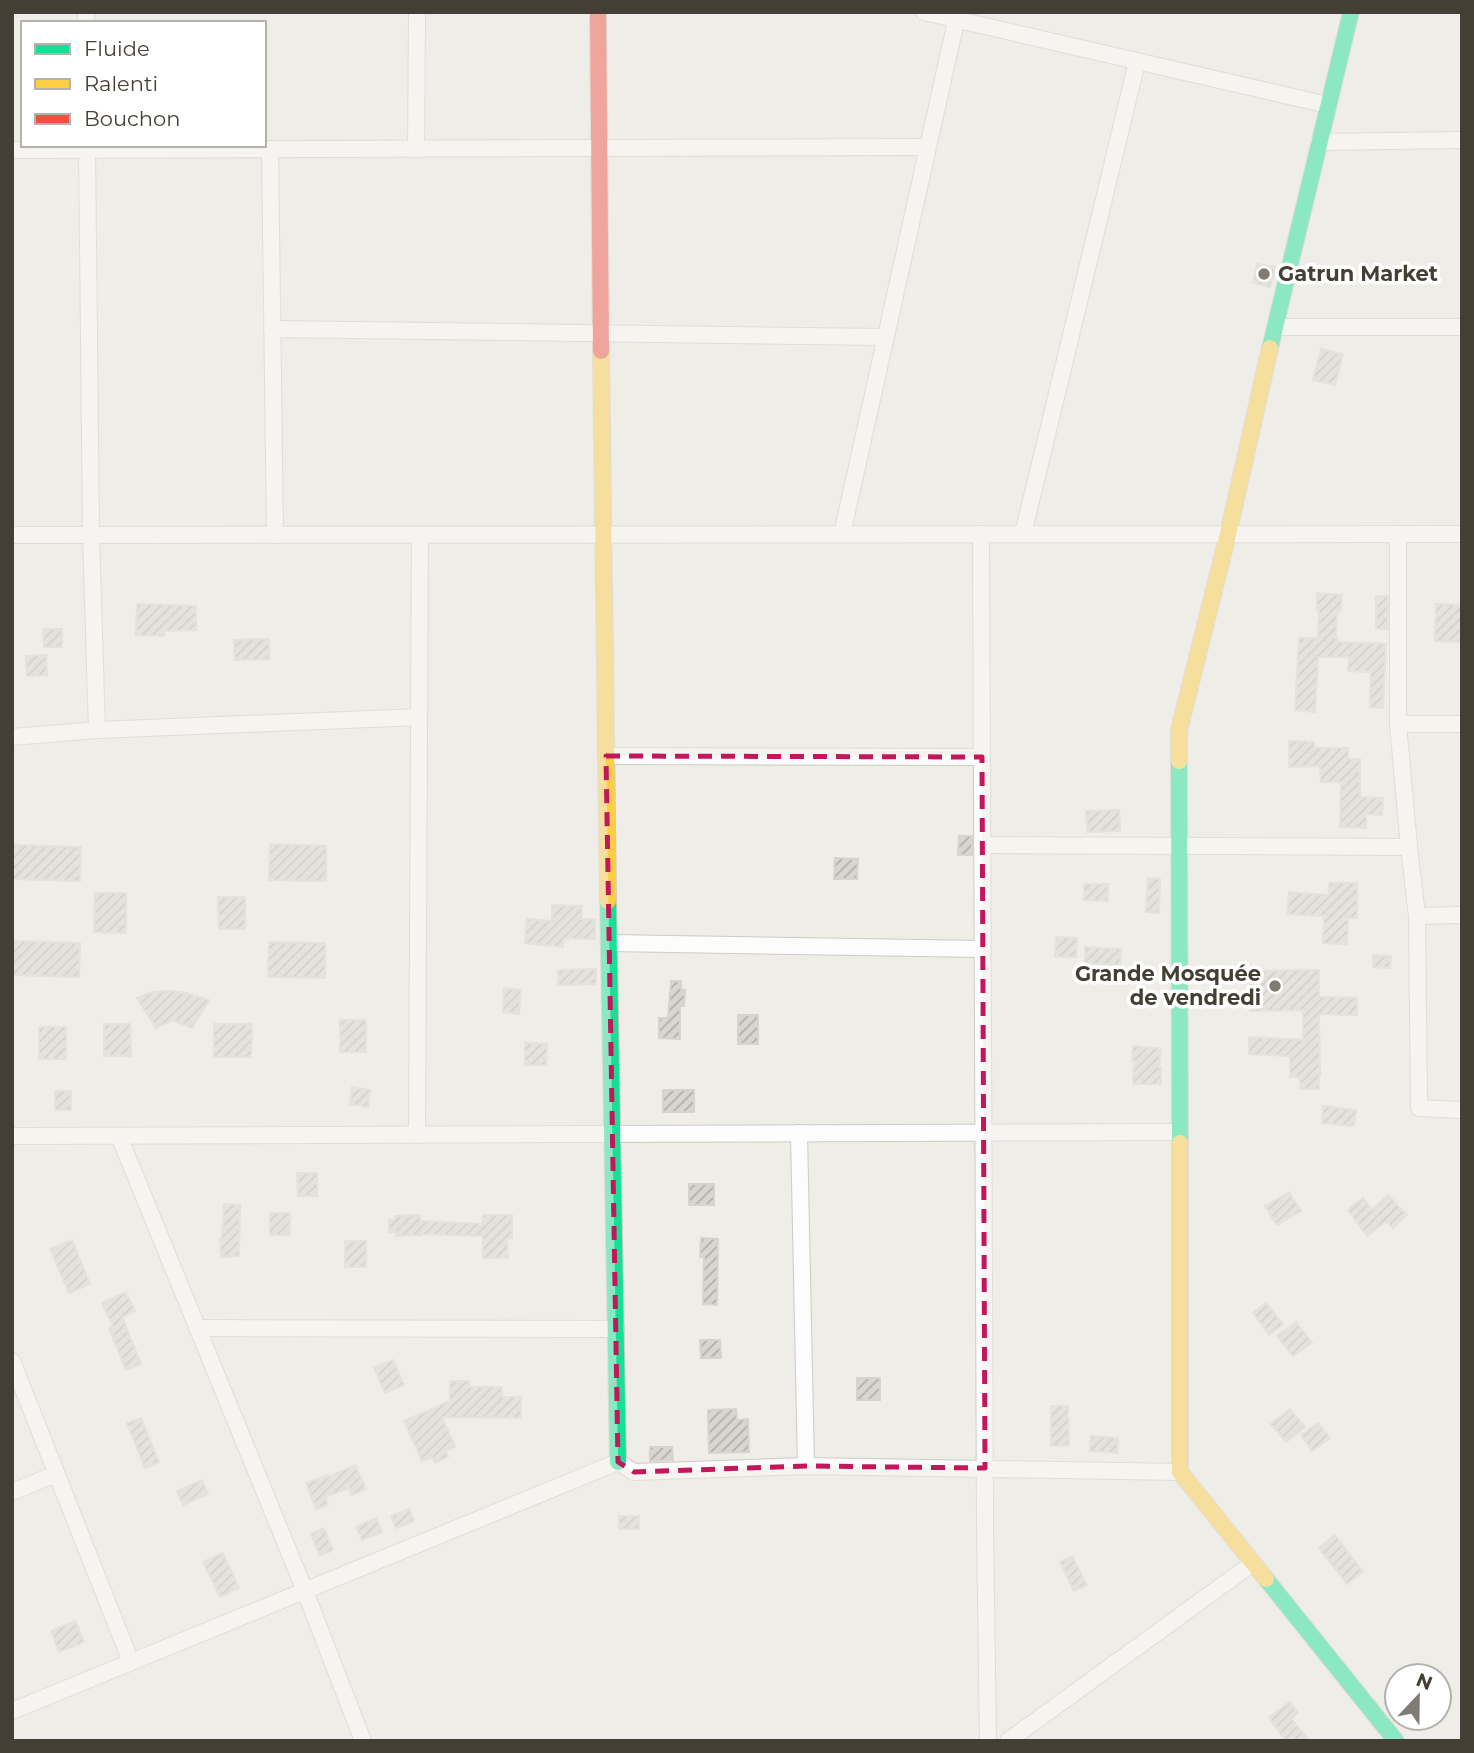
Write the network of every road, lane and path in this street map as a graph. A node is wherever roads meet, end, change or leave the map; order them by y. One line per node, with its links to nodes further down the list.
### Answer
1 (417, 12): 14 (street)
2 (598, 12): 12 (street)
3 (924, 12): 5 (street)
4 (1351, 12): 7 (street)
5 (957, 17): 6 (street); 10 (street)
6 (1137, 62): 7 (street); 25 (street)
7 (1328, 105): 9 (street)
8 (1462, 140): 9 (street)
9 (1320, 142): 16 (street)
10 (927, 147): 12 (street); 20 (street)
11 (87, 148): 13 (street); 15 (street); 30 (street)
12 (599, 148): 14 (street); 19 (street)
13 (270, 149): 14 (street); 18 (street)
14 (416, 149)
15 (12, 150)
16 (1275, 327): 17 (street); 26 (street)
17 (1462, 327)
18 (272, 329): 19 (street); 31 (street)
19 (601, 333): 20 (street); 22 (street)
20 (885, 337): 23 (street)
21 (421, 534): 22 (street); 31 (street); 32 (street)
22 (602, 534): 23 (street); 37 (street)
23 (842, 534): 24 (street)
24 (981, 534): 25 (street); 38 (street)
25 (1023, 534): 26 (street)
26 (1228, 534): 27 (street); 40 (street)
27 (1398, 534): 28 (street); 33 (street)
28 (1462, 534)
29 (12, 535): 30 (street)
30 (91, 535): 31 (street); 35 (street)
31 (275, 535)
32 (419, 717): 35 (street); 51 (street)
33 (1398, 724): 34 (street); 41 (street)
34 (1462, 724)
35 (97, 730): 36 (street)
36 (12, 737)
37 (606, 756): 38 (street); 44 (street)
38 (982, 757): 39 (street)
39 (982, 845): 40 (street); 45 (street)
40 (1179, 845): 41 (street); 47 (street)
41 (1409, 847): 43 (street)
42 (1462, 915): 43 (street)
43 (1417, 916): 46 (street)
44 (609, 943): 45 (street); 50 (street)
45 (982, 949): 49 (street)
46 (1462, 1111)
47 (1180, 1132): 49 (street); 60 (street)
48 (799, 1133): 49 (street); 50 (street); 58 (street)
49 (983, 1133): 59 (street)
50 (612, 1134): 51 (street); 55 (street)
51 (417, 1135): 53 (street)
52 (12, 1136): 53 (street)
53 (119, 1136): 54 (street)
54 (197, 1328): 55 (street); 64 (street)
55 (616, 1329): 57 (street)
56 (12, 1362): 61 (street)
57 (618, 1462): 58 (street); 64 (street)
58 (806, 1466): 59 (street)
59 (985, 1468): 60 (street); 68 (street)
60 (1180, 1472): 63 (street)
61 (56, 1474): 62 (street); 65 (street)
62 (12, 1492)
63 (1253, 1563): 69 (street); 70 (street)
64 (305, 1591): 65 (street); 67 (street)
65 (131, 1662): 66 (street)
66 (12, 1711)
67 (363, 1741)
68 (988, 1741)
69 (1007, 1741)
70 (1396, 1741)

